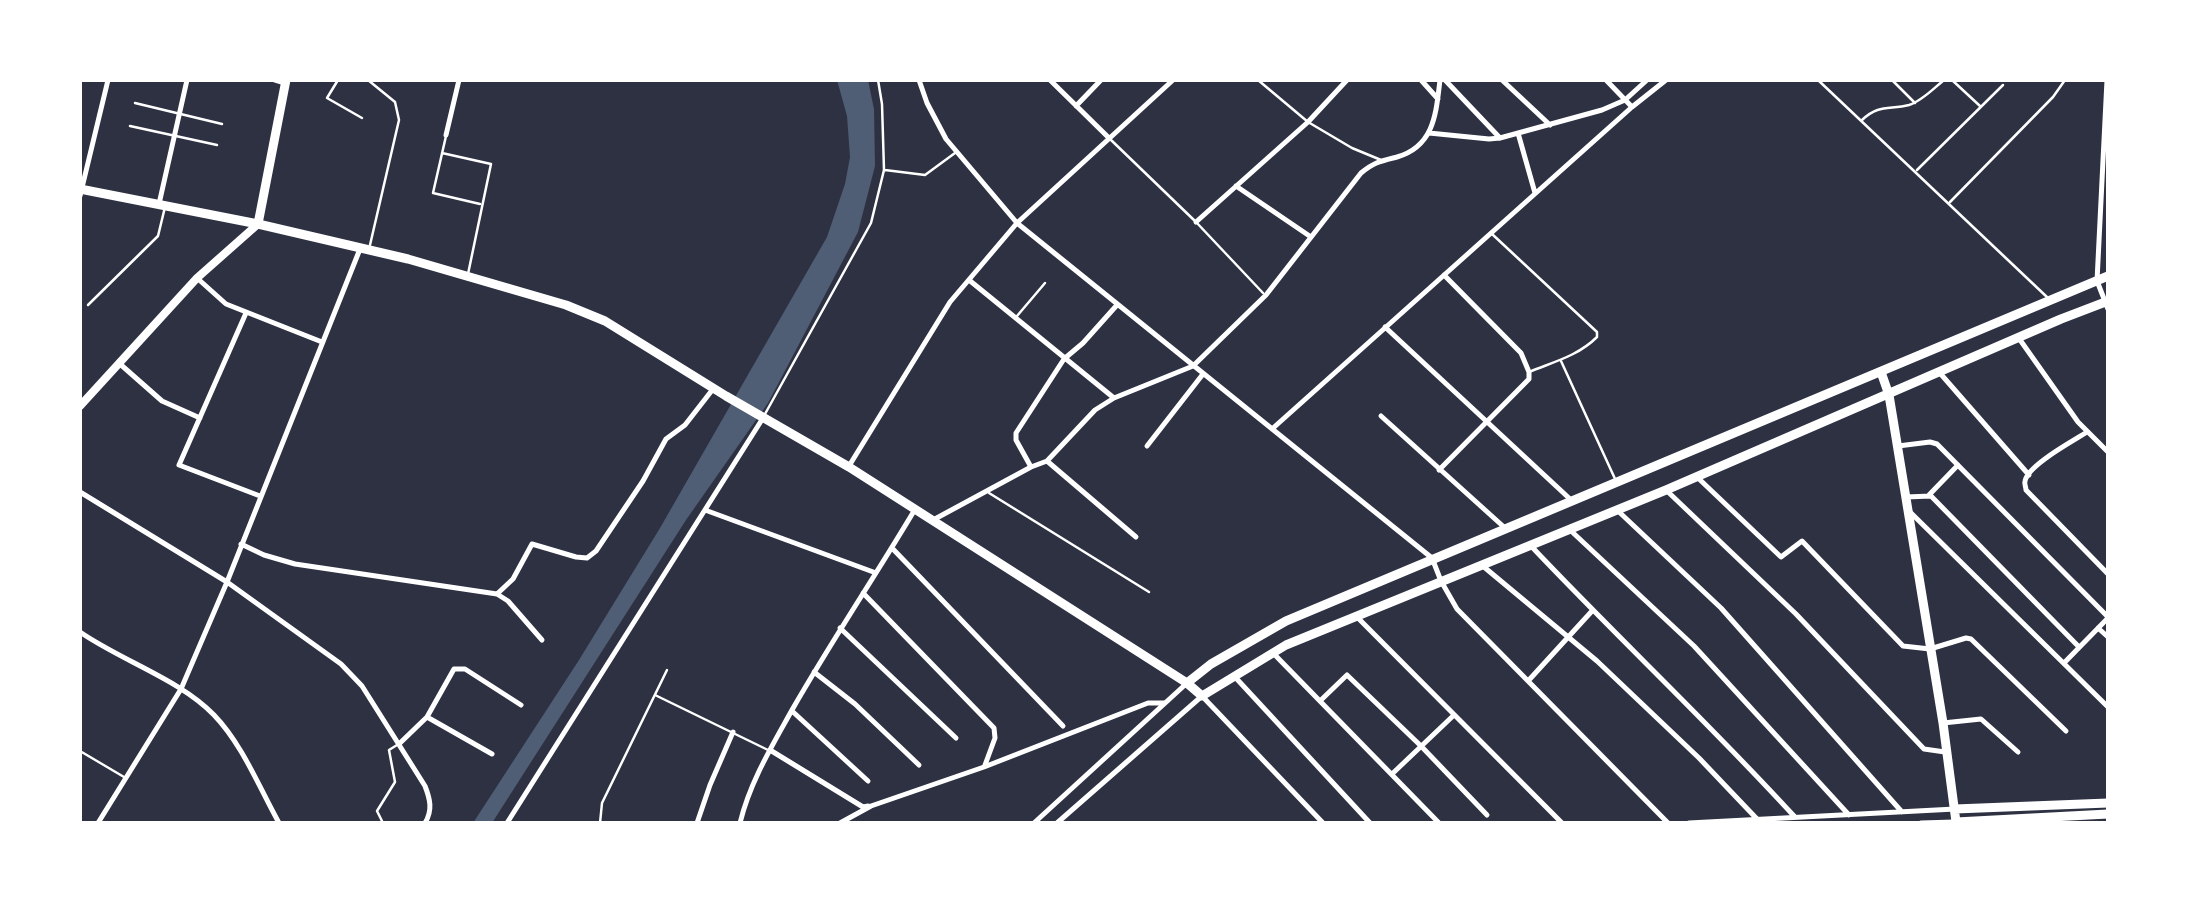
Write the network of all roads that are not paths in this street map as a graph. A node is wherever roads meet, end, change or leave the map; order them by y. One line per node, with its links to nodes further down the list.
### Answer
1 (108, 80): 55 (street)
2 (187, 80): 34 (street)
3 (338, 80): 35 (lane)
4 (368, 80): 65 (lane)
5 (459, 80): 44 (street)
6 (878, 80): 52 (lane)
7 (919, 80): 49 (street)
8 (1050, 80): 31 (street)
9 (1102, 80): 31 (street)
10 (1172, 80): 46 (street)
11 (1258, 80): 37 (lane)
12 (1347, 80): 37 (street)
13 (1421, 80): 27 (street)
14 (1442, 80): 27 (street); 47 (street)
15 (1502, 80): 39 (street)
16 (1606, 80): 28 (street)
17 (1647, 80): 28 (street)
18 (1666, 80): 33 (street)
19 (1818, 80): 36 (lane)
20 (1892, 80): 30 (lane)
21 (1944, 80): 30 (lane)
22 (1952, 80): 32 (lane)
23 (2066, 80): 57 (lane)
24 (2106, 80): 41 (street)
25 (282, 81): 62 (main road)
26 (2003, 85): 32 (lane)
27 (1438, 100): 42 (street)
28 (1625, 100): 33 (street); 39 (street)
29 (134, 103): 34 (lane)
30 (1915, 103): 36 (lane)
31 (1076, 106): 46 (street)
32 (1981, 107): 53 (lane)
33 (1632, 108): 56 (street)
34 (179, 114): 38 (lane); 45 (street)
35 (362, 118)
36 (1861, 121): 53 (lane)
37 (1308, 122): 51 (lane); 54 (street)
38 (222, 124)
39 (1550, 124): 43 (street)
40 (130, 126): 45 (lane)
41 (2106, 132): 71 (street)
42 (1429, 133): 47 (street); 51 (street)
43 (1518, 133): 47 (street); 56 (street)
44 (446, 135): 50 (lane)
45 (174, 136): 48 (lane); 58 (street)
46 (1108, 138): 60 (lane); 61 (street)
47 (1500, 138)
48 (217, 146)
49 (956, 152): 52 (lane); 61 (street)
50 (442, 153): 59 (lane); 59 (lane)
51 (1381, 160): 64 (street)
52 (884, 170): 96 (lane)
53 (1916, 172): 57 (lane)
54 (1236, 186): 60 (street); 64 (street)
55 (80, 191): 58 (main road)
56 (1536, 193): 63 (street)
57 (1949, 202): 74 (lane)
58 (162, 205): 62 (main road); 75 (lane)
59 (482, 205): 67 (lane)
60 (1196, 222): 73 (lane)
61 (1017, 223): 70 (street); 76 (street)
62 (258, 224): 65 (main road); 69 (main road)
63 (1490, 233): 66 (street); 84 (lane)
64 (1311, 237): 73 (street)
65 (364, 250): 67 (main road); 82 (street)
66 (1444, 275): 80 (street); 87 (street)
67 (468, 276): 91 (main road)
68 (2108, 276): 71 (main road)
69 (197, 278): 78 (street); 85 (main road)
70 (969, 280): 79 (street); 106 (street)
71 (2096, 281): 74 (main road); 77 (street)
72 (1045, 283): 79 (lane)
73 (1266, 295): 86 (street)
74 (2049, 299): 88 (main road)
75 (88, 304)
76 (1118, 304): 83 (street); 86 (street)
77 (2107, 304): 81 (main road)
78 (246, 313): 82 (street); 97 (street)
79 (1016, 318): 83 (street)
80 (1385, 328): 98 (street); 99 (street)
81 (2018, 338): 89 (main road); 100 (street)
82 (322, 342): 116 (street)
83 (1064, 359): 93 (street); 107 (street)
84 (1561, 359): 87 (lane); 111 (lane)
85 (119, 364): 94 (main road); 97 (street)
86 (1194, 366): 90 (street); 93 (street)
87 (1529, 372): 98 (street)
88 (1881, 372): 92 (main road); 111 (main road)
89 (1939, 372): 92 (main road); 109 (street)
90 (1203, 374): 99 (street); 101 (street)
91 (714, 388): 96 (main road); 137 (street)
92 (1889, 394): 102 (main road); 110 (main road)
93 (1114, 398): 104 (street)
94 (80, 406)
95 (1382, 416): 108 (street)
96 (761, 417): 106 (main road); 120 (street)
97 (200, 418): 116 (street)
98 (1486, 422): 108 (street); 118 (street)
99 (1272, 429): 130 (street)
100 (2087, 432): 103 (street); 109 (street)
101 (1147, 446)
102 (1898, 446): 105 (street); 117 (main road)
103 (2108, 452)
104 (1047, 462): 107 (street); 126 (street)
105 (1958, 465): 115 (street); 141 (street)
106 (849, 467): 119 (main road)
107 (1031, 467): 113 (street)
108 (1439, 470): 124 (street)
109 (2029, 474): 133 (street)
110 (1696, 477): 112 (main road); 149 (street)
111 (1617, 482): 118 (main road)
112 (1666, 490): 121 (main road); 177 (street)
113 (987, 491): 123 (street); 136 (lane)
114 (80, 492): 135 (street)
115 (1929, 495): 117 (street); 148 (street)
116 (260, 496): 127 (street)
117 (1906, 496): 122 (main road)
118 (1572, 501): 124 (main road)
119 (916, 508): 123 (main road); 129 (street)
120 (705, 510): 132 (street); 198 (street)
121 (1617, 510): 125 (main road); 187 (street)
122 (1908, 510): 149 (main road); 151 (street)
123 (933, 520): 156 (main road)
124 (1506, 528): 130 (main road)
125 (1569, 530): 128 (main road); 190 (street)
126 (1136, 536)
127 (242, 544): 135 (street); 137 (street)
128 (1530, 545): 131 (main road); 139 (street)
129 (892, 548): 132 (street); 168 (street)
130 (1432, 558): 134 (street); 156 (main road)
131 (1481, 565): 134 (main road); 145 (street)
132 (876, 573): 138 (street)
133 (2108, 574)
134 (1441, 581): 140 (main road); 155 (street)
135 (227, 582): 157 (street); 172 (street)
136 (1149, 592)
137 (496, 594): 147 (street)
138 (863, 594): 142 (street); 180 (street)
139 (1592, 611): 145 (street); 191 (street)
140 (1356, 616): 150 (main road); 165 (street)
141 (2108, 618): 143 (street)
142 (840, 628): 153 (street); 171 (street)
143 (2098, 628): 146 (street); 148 (street)
144 (80, 632): 157 (street)
145 (1568, 637): 155 (street); 192 (street)
146 (2108, 637)
147 (542, 640)
148 (2079, 647): 151 (street)
149 (1930, 649): 167 (main road); 169 (street)
150 (1272, 652): 154 (main road); 160 (street)
151 (2064, 663): 163 (street)
152 (667, 670): 158 (lane)
153 (814, 672): 164 (street); 179 (street)
154 (1233, 675): 159 (main road); 206 (street)
155 (1529, 680): 209 (street)
156 (1187, 683): 159 (main road); 161 (street)
157 (181, 690): 182 (street); 195 (street)
158 (655, 694): 170 (lane); 199 (lane)
159 (1202, 696): 204 (street); 205 (street)
160 (1320, 701): 173 (street); 181 (street)
161 (1164, 703): 180 (street); 203 (street)
162 (521, 705): 166 (street)
163 (2108, 706)
164 (792, 712): 174 (street); 183 (street)
165 (1454, 714): 173 (street); 208 (street)
166 (427, 717): 172 (street); 178 (street)
167 (1943, 723): 176 (street); 177 (main road)
168 (1063, 726)
169 (2066, 730)
170 (732, 732): 174 (lane); 200 (street)
171 (956, 738)
172 (398, 744): 196 (lane); 197 (street)
173 (1421, 746): 181 (street); 189 (street)
174 (770, 750): 185 (street); 201 (street)
175 (80, 751): 182 (lane)
176 (2018, 752)
177 (1947, 753): 186 (main road)
178 (492, 754)
179 (919, 765)
180 (984, 767): 185 (street)
181 (1392, 774): 207 (street)
182 (124, 778): 193 (street)
183 (868, 780)
184 (2108, 802): 186 (main road)
185 (870, 806): 202 (street)
186 (1955, 809): 187 (street); 194 (main road)
187 (1902, 812): 190 (street)
188 (2108, 814): 194 (main road)
189 (1488, 815)
190 (1848, 815): 191 (street)
191 (1794, 816): 192 (street)
192 (1757, 819): 210 (street)
193 (102, 821)
194 (1956, 822): 211 (street)
195 (278, 823)
196 (383, 823)
197 (425, 823)
198 (507, 823)
199 (600, 823)
200 (697, 823)
201 (740, 823)
202 (840, 823)
203 (1034, 823)
204 (1057, 823)
205 (1323, 823)
206 (1370, 823)
207 (1439, 823)
208 (1562, 823)
209 (1668, 823)
210 (1689, 823)
211 (1921, 823)

